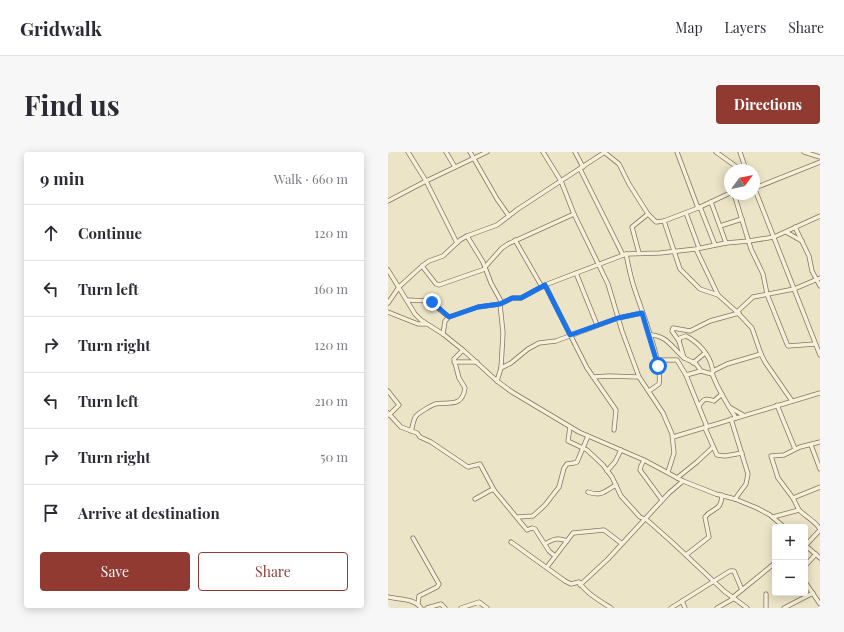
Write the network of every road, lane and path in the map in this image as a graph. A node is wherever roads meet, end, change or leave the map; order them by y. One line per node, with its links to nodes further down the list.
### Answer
1 (408, 152): 19 (street)
2 (446, 152): 17 (street)
3 (470, 152): 13 (street)
4 (487, 152): 13 (street)
5 (543, 152): 20 (street)
6 (574, 152): 18 (street)
7 (604, 152): 18 (street); 30 (street)
8 (677, 152): 27 (street)
9 (716, 152): 15 (street)
10 (740, 152): 16 (street)
11 (804, 152): 12 (street)
12 (820, 157)
13 (474, 158): 17 (street); 31 (street)
14 (820, 162): 21 (street)
15 (733, 164)
16 (744, 164)
17 (455, 167): 19 (street)
18 (581, 168): 20 (street); 49 (street)
19 (426, 181): 23 (street); 43 (street)
20 (561, 182): 29 (street); 31 (street)
21 (760, 185)
22 (724, 196): 26 (street)
23 (388, 200)
24 (736, 200): 33 (street)
25 (759, 200): 39 (street)
26 (711, 202): 27 (street); 35 (street)
27 (699, 208): 28 (street); 45 (street)
28 (686, 213): 34 (street); 46 (street)
29 (574, 214): 40 (street); 50 (street)
30 (648, 214): 34 (street); 48 (street)
31 (509, 216): 38 (street)
32 (820, 217): 36 (street)
33 (742, 219): 35 (street); 41 (street)
34 (664, 221): 47 (street)
35 (720, 226): 44 (street)
36 (795, 227): 37 (street); 42 (street)
37 (786, 232): 39 (street); 42 (street)
38 (467, 236): 43 (street); 52 (street)
39 (774, 237): 41 (street); 59 (street)
40 (516, 240): 52 (street); 56 (street)
41 (749, 241): 44 (street); 60 (street)
42 (802, 241): 55 (street)
43 (457, 243): 51 (street)
44 (726, 243): 45 (street)
45 (715, 245): 46 (street)
46 (697, 249): 47 (street); 61 (street)
47 (675, 251): 48 (street); 61 (street)
48 (639, 253): 49 (street)
49 (624, 254): 50 (street); 67 (street)
50 (598, 265): 54 (street); 69 (street)
51 (422, 266): 52 (street); 58 (street)
52 (485, 268): 64 (street)
53 (388, 270): 58 (street)
54 (576, 273): 56 (street); 71 (street)
55 (819, 279): 57 (street); 59 (street)
56 (543, 286): 64 (street); 73 (street)
57 (820, 286)
58 (400, 287): 62 (street); 63 (street)
59 (794, 289): 60 (street); 77 (street)
60 (767, 294): 66 (street); 77 (street)
61 (718, 295): 66 (street)
62 (407, 300): 68 (street); 70 (street)
63 (388, 303)
64 (501, 304): 68 (street); 87 (street)
65 (388, 312): 70 (street)
66 (738, 312): 75 (street); 80 (street)
67 (642, 313): 69 (street); 74 (street)
68 (449, 317): 72 (street)
69 (618, 318): 71 (street); 92 (street)
70 (427, 324): 72 (street)
71 (597, 326): 73 (street)
72 (443, 334): 78 (street)
73 (570, 335): 87 (street); 91 (street)
74 (650, 335): 82 (street); 83 (street)
75 (679, 341): 79 (street); 82 (street)
76 (820, 341): 77 (street)
77 (815, 343): 81 (street)
78 (463, 350): 84 (street); 85 (street)
79 (705, 353): 86 (street); 89 (street)
80 (761, 354): 89 (street); 98 (street)
81 (820, 355)
82 (684, 358): 86 (street)
83 (656, 360): 90 (street); 94 (street)
84 (454, 362): 85 (street); 109 (street)
85 (477, 362): 93 (street)
86 (693, 363): 88 (street)
87 (501, 368): 93 (street)
88 (701, 371): 89 (street); 90 (street)
89 (712, 372): 97 (street)
90 (686, 375): 100 (street)
91 (593, 377): 92 (street); 108 (street)
92 (640, 377): 94 (street)
93 (497, 381): 106 (street)
94 (649, 391): 111 (street)
95 (389, 393): 102 (street)
96 (820, 393): 98 (street)
97 (722, 394): 100 (street); 101 (street)
98 (792, 401): 99 (street)
99 (777, 405): 103 (street); 116 (street)
100 (698, 406): 107 (street)
101 (730, 407): 103 (street); 104 (street)
102 (389, 414): 109 (street)
103 (743, 415): 104 (street)
104 (736, 418): 105 (street)
105 (731, 419): 107 (street); 118 (street)
106 (570, 427): 110 (street); 114 (street)
107 (706, 427): 111 (street); 115 (street)
108 (614, 430)
109 (411, 431): 127 (street)
110 (588, 436): 114 (street); 117 (street)
111 (673, 437): 122 (street)
112 (820, 442): 113 (street)
113 (811, 445): 116 (street); 120 (street)
114 (583, 447): 121 (street); 135 (street)
115 (713, 447): 118 (street); 123 (street)
116 (795, 449): 130 (street)
117 (621, 450): 119 (street); 121 (street)
118 (742, 453): 132 (street)
119 (644, 460): 122 (street); 133 (street)
120 (820, 469)
121 (607, 471): 125 (street)
122 (668, 472): 123 (street)
123 (677, 478): 124 (street)
124 (683, 481): 129 (street); 133 (street)
125 (616, 485): 128 (street); 137 (street)
126 (820, 487): 130 (street)
127 (494, 490): 131 (street); 135 (street)
128 (588, 492)
129 (722, 496): 132 (street); 148 (street)
130 (793, 498): 134 (street)
131 (475, 499)
132 (735, 499): 136 (street)
133 (662, 500): 137 (street)
134 (800, 510): 136 (street); 139 (street)
135 (518, 517): 145 (street)
136 (774, 517): 138 (street)
137 (643, 519): 143 (street); 148 (street)
138 (781, 524)
139 (820, 530): 144 (street)
140 (414, 538): 163 (street)
141 (567, 541): 143 (street); 145 (street); 149 (street)
142 (511, 542): 153 (street)
143 (621, 542): 155 (street)
144 (808, 543)
145 (545, 544): 149 (street)
146 (808, 547): 147 (street)
147 (816, 554): 150 (street); 151 (street)
148 (686, 555): 154 (street)
149 (555, 556): 153 (street)
150 (820, 558)
151 (808, 563)
152 (772, 565): 157 (street)
153 (547, 567): 155 (street)
154 (713, 582): 157 (street); 161 (street); 162 (street)
155 (580, 585): 170 (street)
156 (808, 586): 158 (street)
157 (742, 590): 161 (street)
158 (813, 593): 164 (street); 176 (street)
159 (766, 594): 175 (street)
160 (388, 597): 163 (street)
161 (733, 598): 173 (street); 174 (street)
162 (682, 600): 171 (street); 172 (street)
163 (418, 604): 165 (street)
164 (820, 604)
165 (421, 608)
166 (427, 608): 167 (street)
167 (445, 608)
168 (461, 608): 169 (street)
169 (487, 608)
170 (611, 608)
171 (671, 608)
172 (685, 608)
173 (718, 608)
174 (747, 608)
175 (766, 608)
176 (784, 608)

